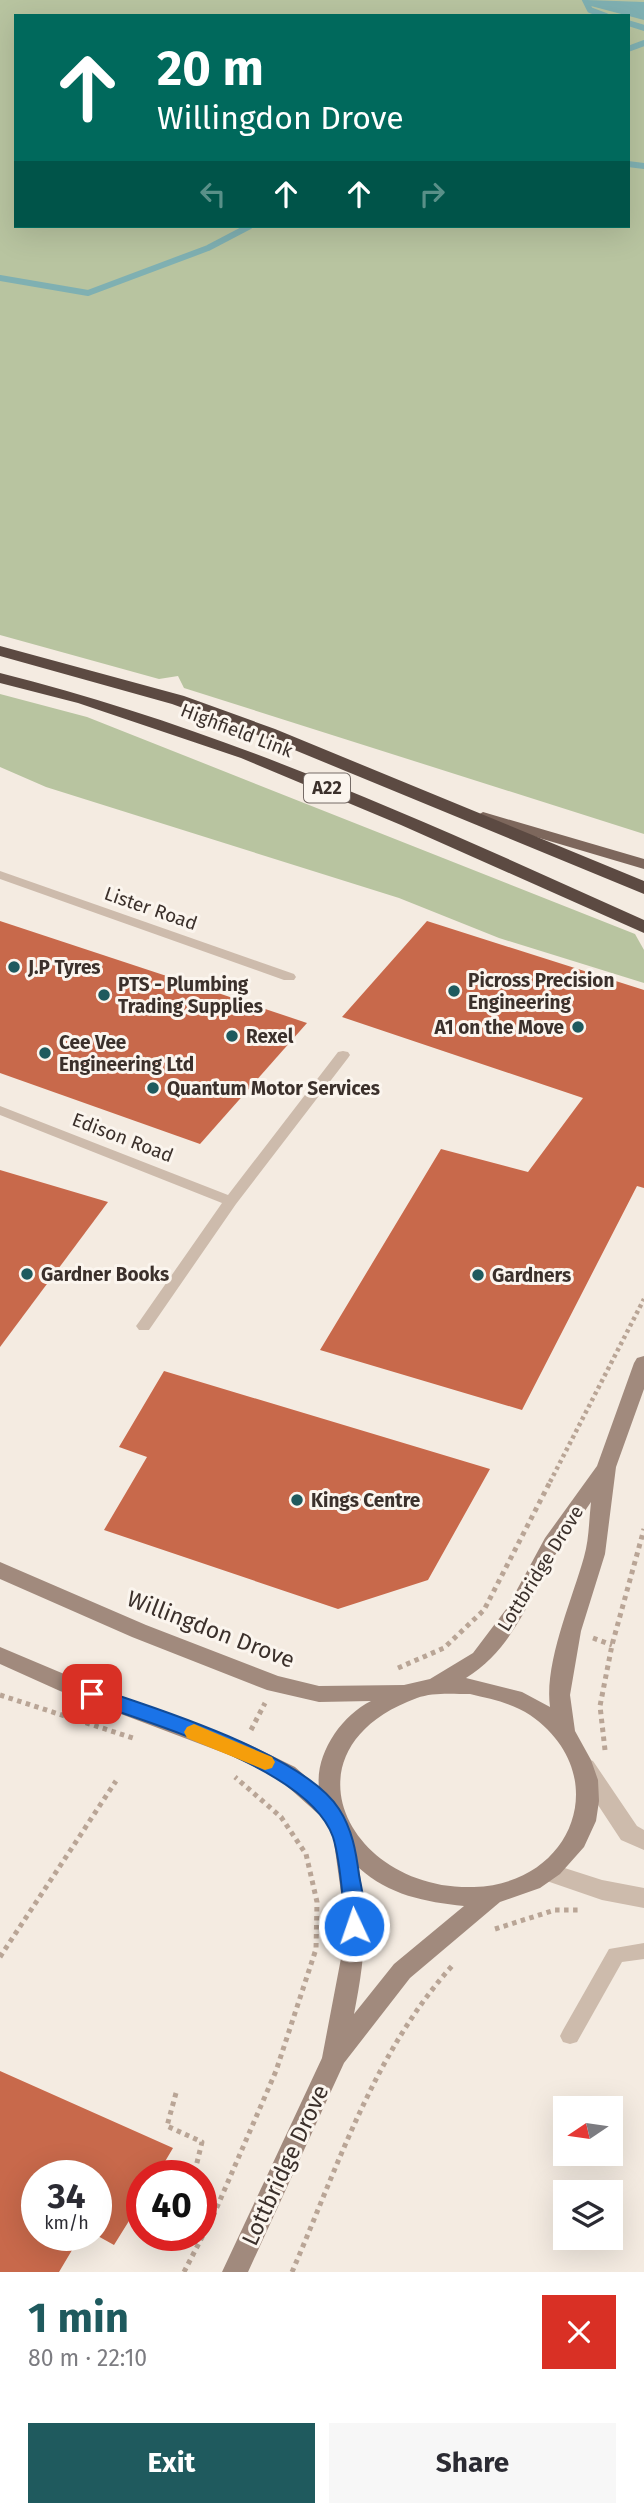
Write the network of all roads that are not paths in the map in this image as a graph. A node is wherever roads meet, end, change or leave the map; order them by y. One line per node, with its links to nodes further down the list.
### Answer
1 (0, 651): 3 (highway, Highfield Link / A22)
2 (0, 678): 7 (highway, Highfield Link / A22)
3 (463, 812): 4 (main road); 6 (highway, Highfield Link / A22)
4 (644, 864)
5 (0, 875): 8 (lane, Lister Road)
6 (644, 888)
7 (644, 927)
8 (289, 977)
9 (343, 1055): 11 (lane)
10 (0, 1110): 11 (lane, Edison Road)
11 (231, 1200): 12 (lane)
12 (144, 1326)
13 (644, 1363): 14 (street, Lottbridge Drove)
14 (606, 1467): 17 (street, Lottbridge Drove); 18 (street, Lottbridge Drove)
15 (0, 1570): 17 (street, Willingdon Drove)
16 (0, 1655): 20 (street)
17 (423, 1689): 18 (street); 20 (street)
18 (564, 1731): 19 (street)
19 (596, 1763): 22 (street); 23 (street)
20 (331, 1812): 21 (street)
21 (343, 1838): 24 (street); 28 (street, Lottbridge Drove)
22 (644, 1841)
23 (549, 1872): 24 (street); 25 (street)
24 (492, 1896): 28 (street, Lottbridge Drove)
25 (644, 1898)
26 (644, 1951): 27 (lane)
27 (570, 2036)
28 (334, 2058): 29 (street, Lottbridge Drove)
29 (235, 2272)

